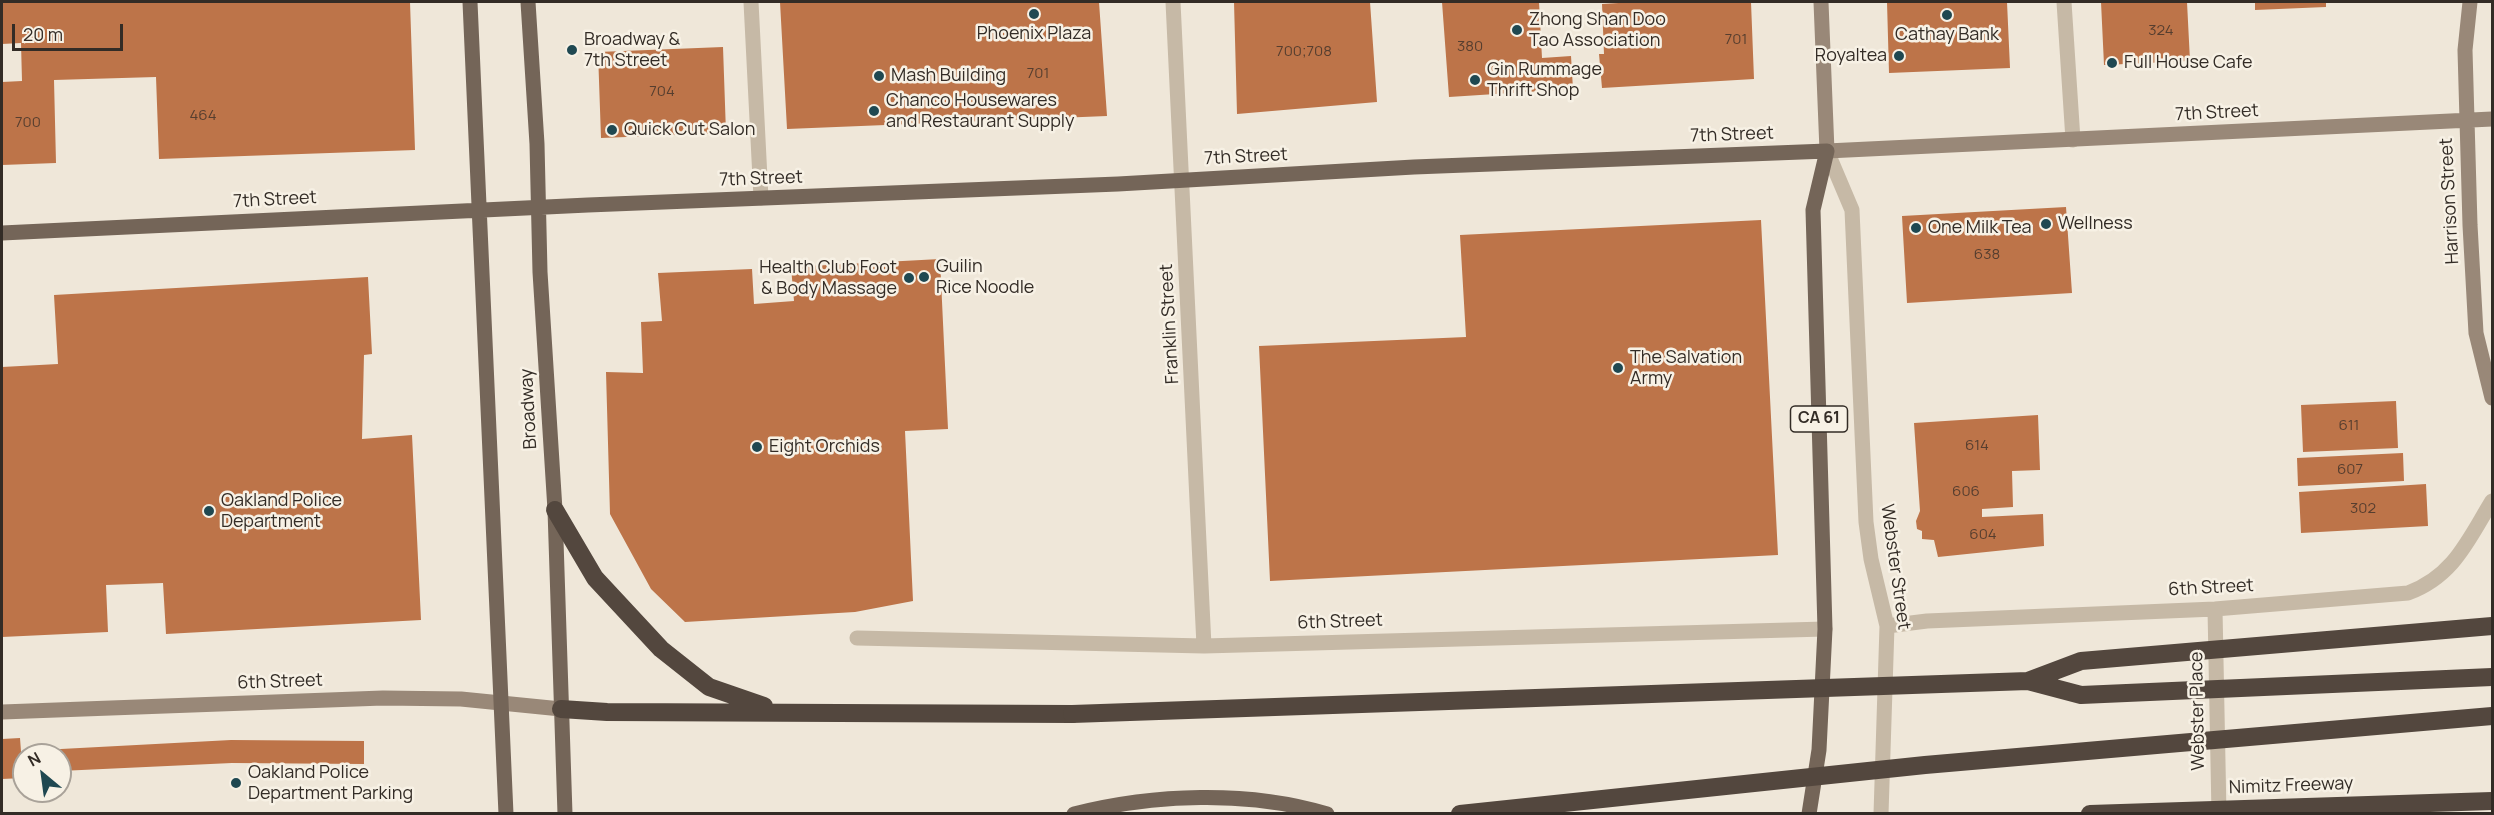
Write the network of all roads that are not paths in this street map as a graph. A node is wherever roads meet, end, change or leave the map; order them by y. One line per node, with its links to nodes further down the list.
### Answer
1 (470, 2): 15 (main road)
2 (528, 2): 14 (main road, Broadway)
3 (751, 2): 13 (street)
4 (1173, 2): 12 (street, Franklin Street)
5 (1821, 2): 11 (street, Webster Street)
6 (2064, 2): 10 (street)
7 (2470, 2): 9 (street, Harrison Street)
8 (2493, 119): 9 (street, 7th Street)
9 (2466, 120): 10 (street, 7th Street); 17 (street, Harrison Street)
10 (2073, 140): 11 (street, 7th Street)
11 (1827, 151): 12 (main road, 7th Street); 21 (street, Webster Street); 23 (main road, Webster Street / CA 61)
12 (1182, 180): 13 (main road, 7th Street); 25 (street, Franklin Street)
13 (761, 198): 14 (main road, 7th Street)
14 (538, 208): 15 (main road, 7th Street); 19 (main road, Broadway)
15 (481, 211): 16 (main road, 7th Street); 28 (main road)
16 (2, 233)
17 (2493, 398)
18 (2493, 501): 20 (street, 6th Street)
19 (555, 510): 29 (main road, Broadway); 30 (highway)
20 (2215, 609): 21 (street, 6th Street); 42 (street, Webster Place)
21 (1887, 626): 40 (street, Webster Street)
22 (2493, 626): 27 (highway, bridge)
23 (1825, 628): 25 (street, 6th Street); 39 (main road, Webster Street / CA 61)
24 (857, 638): 25 (street, 6th Street)
25 (1204, 646)
26 (2493, 677): 27 (highway, bridge)
27 (2028, 681): 30 (highway, bridge)
28 (501, 704): 29 (street, 6th Street); 31 (street, 6th Street); 34 (main road)
29 (561, 709): 30 (highway); 35 (main road, Broadway)
30 (777, 711)
31 (2, 712)
32 (2493, 716): 38 (highway, bridge)
33 (2493, 801): 41 (highway, Nimitz Freeway, bridge)
34 (506, 813)
35 (565, 813)
36 (1074, 813): 37 (main road)
37 (1327, 813)
38 (1460, 813)
39 (1809, 813)
40 (1881, 813)
41 (2090, 813)
42 (2219, 813)

